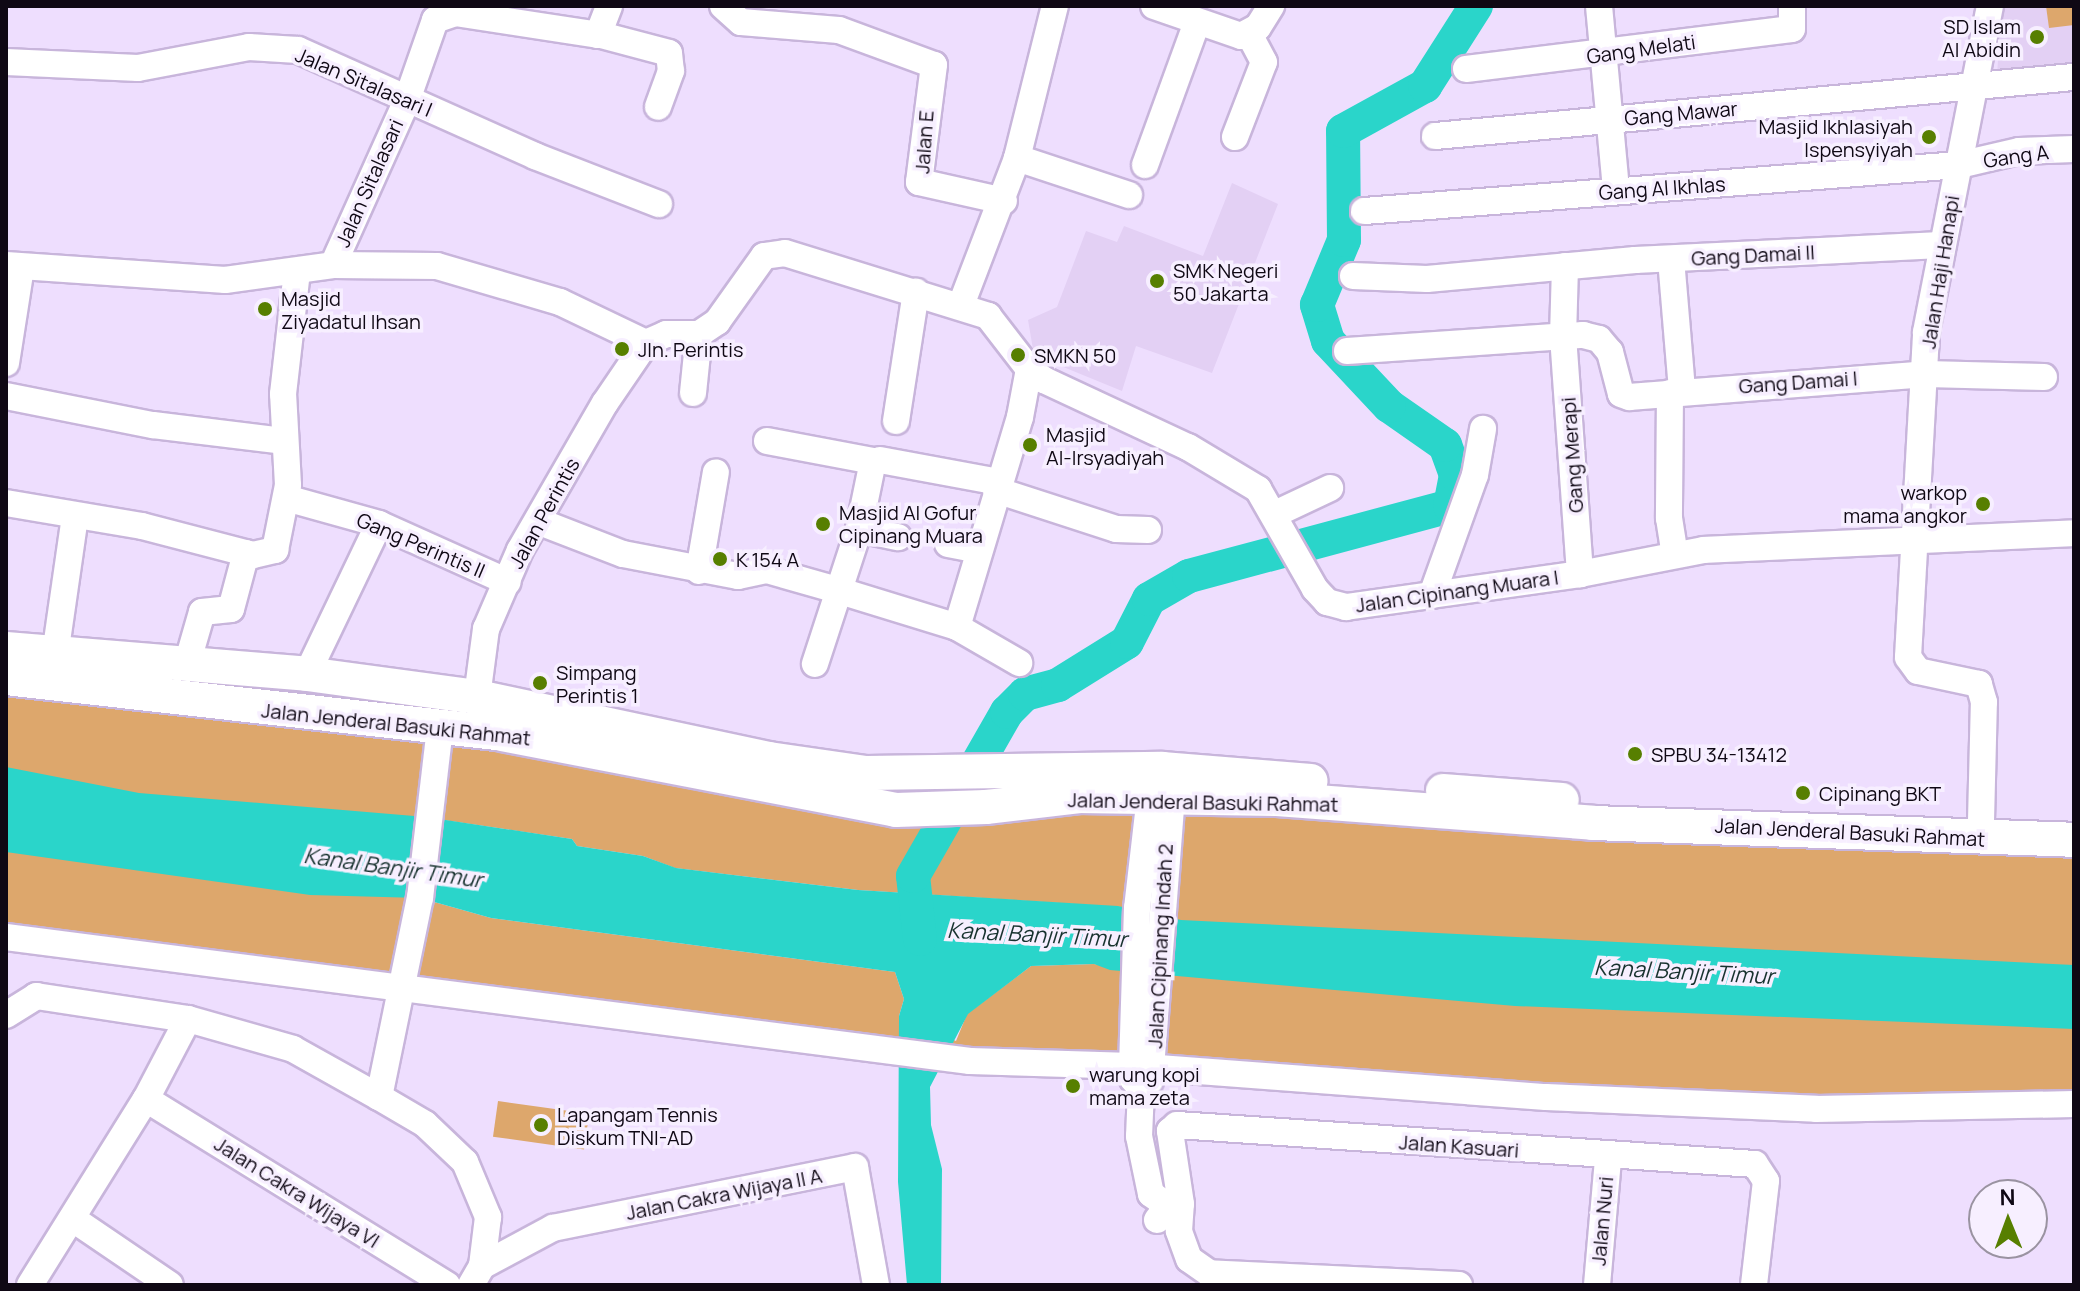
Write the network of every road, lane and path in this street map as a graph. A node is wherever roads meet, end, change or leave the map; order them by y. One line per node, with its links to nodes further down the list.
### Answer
1 (609, 6): 12 (street)
2 (723, 6): 9 (street)
3 (1055, 6): 26 (street)
4 (1154, 6): 11 (street)
5 (1271, 6): 13 (street)
6 (1599, 6): 14 (street)
7 (1792, 6): 14 (street, Gang Melati)
8 (1990, 6): 19 (street, Jalan Haji Hanapi)
9 (783, 16): 10 (street)
10 (841, 18): 31 (street, Jalan E)
11 (1197, 22): 13 (street); 27 (street)
12 (593, 34): 20 (street, Jalan Sitalasari); 21 (street)
13 (1249, 34): 24 (street)
14 (1600, 56): 16 (street, Gang Melati); 22 (street)
15 (6, 62): 18 (street); 20 (street, Jalan Sitalasari I)
16 (1466, 69)
17 (2074, 77): 19 (street, Gang Mawar)
18 (6, 83)
19 (1975, 86): 22 (street, Gang Mawar); 28 (street, Jalan Haji Hanapi)
20 (407, 100): 32 (street, Jalan Sitalasari I); 36 (street, Jalan Sitalasari)
21 (658, 107)
22 (1608, 119): 23 (street, Gang Mawar); 29 (street)
23 (1435, 136)
24 (1235, 137)
25 (2074, 149): 28 (street, Gang A)
26 (1017, 158): 30 (street); 31 (street)
27 (1145, 165)
28 (1959, 165): 29 (street, Gang Al Ikhlas); 34 (street, Jalan Haji Hanapi)
29 (1616, 191): 33 (street, Gang Al Ikhlas)
30 (1129, 195)
31 (1004, 201): 42 (street)
32 (659, 204)
33 (1364, 211)
34 (1941, 245): 35 (street, Gang Damai II); 49 (street, Jalan Haji Hanapi)
35 (1671, 259): 38 (street, Gang Damai II); 51 (street)
36 (333, 265): 39 (street); 45 (street)
37 (14, 266): 39 (street); 47 (street)
38 (1565, 266): 40 (street, Gang Damai II); 44 (street, Gang Merapi)
39 (297, 271): 56 (street)
40 (1353, 276)
41 (916, 292): 42 (street, Jalan Cipinang Muara I); 43 (street, Jalan Cipinang Muara I); 54 (street)
42 (961, 305): 48 (street, Jalan Cipinang Muara I)
43 (699, 334): 45 (street); 52 (street)
44 (1563, 336): 46 (street); 51 (street, Gang Damai I); 78 (street, Gang Merapi)
45 (646, 343): 66 (street, Jalan Perintis)
46 (1347, 351)
47 (6, 363)
48 (1029, 369): 60 (street); 65 (street, Jalan Cipinang Muara I)
49 (1926, 374): 50 (street, Gang Damai I); 51 (street, Gang Damai I); 72 (street, Jalan Haji Hanapi)
50 (2044, 377)
51 (1676, 392): 76 (street)
52 (693, 393)
53 (6, 396): 56 (street)
54 (896, 421)
55 (1483, 429): 81 (street)
56 (283, 441): 62 (street)
57 (767, 441): 68 (street)
58 (880, 460): 60 (street)
59 (716, 472): 77 (street)
60 (997, 486): 69 (street); 74 (street)
61 (1330, 488): 65 (street)
62 (286, 498): 67 (street, Gang Perintis II); 75 (street)
63 (6, 503): 64 (street)
64 (75, 517): 75 (street); 84 (street)
65 (1278, 517): 81 (street, Jalan Cipinang Muara I)
66 (540, 522): 77 (street); 79 (street, Jalan Perintis)
67 (379, 524): 79 (street, Gang Perintis II); 88 (street)
68 (859, 529): 71 (street); 80 (street)
69 (1148, 530)
70 (2074, 533): 72 (street, Jalan Cipinang Muara I)
71 (898, 537)
72 (1916, 541): 76 (street, Jalan Cipinang Muara I); 94 (street, Jalan Haji Hanapi)
73 (948, 544): 74 (street)
74 (979, 550): 82 (street)
75 (246, 553): 86 (street)
76 (1675, 555): 78 (street, Jalan Cipinang Muara I)
77 (699, 571): 80 (street)
78 (1580, 574): 81 (street, Jalan Cipinang Muara I)
79 (508, 582): 90 (street, Jalan Perintis)
80 (837, 590): 82 (street); 87 (street)
81 (1432, 595)
82 (957, 627): 85 (street)
83 (6, 649): 84 (main road, Jalan Jenderal Basuki Rahmat)
84 (55, 655): 86 (main road, Jalan Jenderal Basuki Rahmat)
85 (1019, 663)
86 (187, 664): 88 (main road, Jalan Jenderal Basuki Rahmat)
87 (815, 664)
88 (307, 674): 90 (main road, Jalan Jenderal Basuki Rahmat)
89 (6, 678): 91 (main road, Jalan Jenderal Basuki Rahmat)
90 (477, 697): 92 (main road, Jalan Jenderal Basuki Rahmat)
91 (440, 727): 92 (main road, Jalan Jenderal Basuki Rahmat); 98 (street)
92 (1044, 784): 93 (main road, Jalan Jenderal Basuki Rahmat); 94 (main road, Jalan Jenderal Basuki Rahmat)
93 (1161, 797): 96 (main road, Jalan Jenderal Basuki Rahmat); 101 (street, Jalan Cipinang Indah 2)
94 (1981, 821): 95 (main road, Jalan Jenderal Basuki Rahmat)
95 (2074, 825)
96 (2074, 840)
97 (6, 937): 98 (street)
98 (407, 978): 101 (street); 102 (street)
99 (6, 1015): 100 (street)
100 (188, 1019): 102 (street); 103 (street)
101 (1143, 1063): 104 (street); 107 (street, Jalan Cipinang Indah 2)
102 (379, 1097): 108 (street)
103 (146, 1099): 106 (street); 111 (street, Jalan Cakra Wijaya VI)
104 (2074, 1104)
105 (1608, 1158): 107 (street, Jalan Kasuari); 115 (street, Jalan Nuri); 116 (street, Jalan Kasuari)
106 (73, 1219): 109 (street); 110 (street)
107 (1189, 1259): 113 (street, Jalan Cipinang Indah 2); 114 (street)
108 (476, 1276): 112 (street, Jalan Cakra Wijaya II A)
109 (30, 1285)
110 (170, 1285)
111 (447, 1285)
112 (876, 1285)
113 (1201, 1285)
114 (1459, 1285)
115 (1597, 1285)
116 (1754, 1285)

